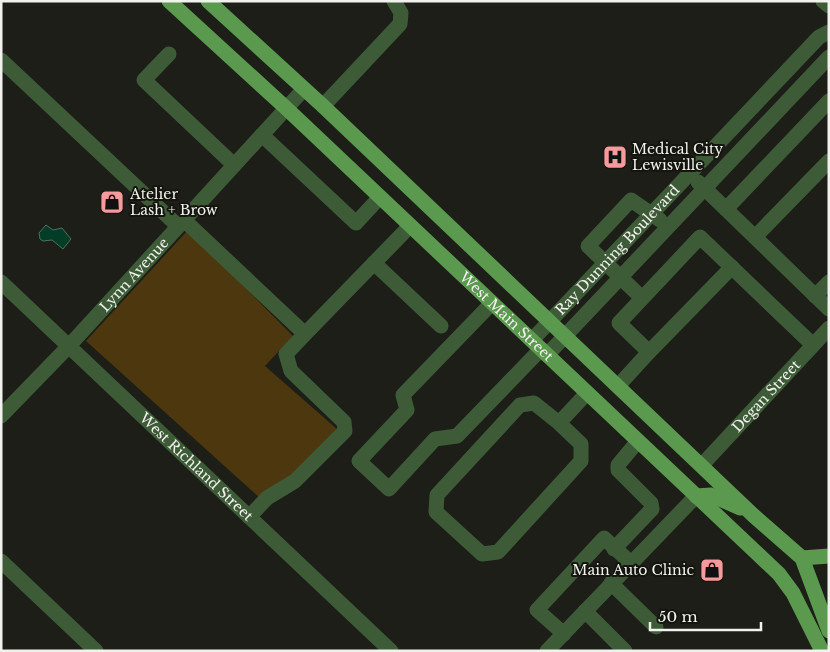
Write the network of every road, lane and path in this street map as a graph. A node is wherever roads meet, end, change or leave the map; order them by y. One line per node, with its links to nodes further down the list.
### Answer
1 (169, 1): 16 (main road, West Main Street)
2 (208, 1): 12 (main road, West Main Street)
3 (394, 1): 15 (street)
4 (823, 1): 5 (street)
5 (829, 6)
6 (829, 32): 11 (street, Ray Dunning Boulevard)
7 (169, 54): 21 (street)
8 (829, 57): 10 (street, Ray Dunning Boulevard)
9 (1, 60): 27 (street)
10 (823, 74): 13 (street, Ray Dunning Boulevard)
11 (778, 81): 13 (street); 17 (street, Ray Dunning Boulevard)
12 (304, 89): 15 (main road, West Main Street); 16 (street, Lynn Avenue)
13 (793, 94): 19 (street, Ray Dunning Boulevard)
14 (829, 101): 25 (street)
15 (323, 106): 41 (main road, West Main Street)
16 (286, 108): 18 (street, Lynn Avenue); 24 (main road, West Main Street)
17 (731, 130): 19 (street); 22 (street, Ray Dunning Boulevard)
18 (262, 134): 21 (street, Lynn Avenue); 24 (street)
19 (746, 145): 23 (street, Ray Dunning Boulevard)
20 (829, 161): 30 (street)
21 (234, 165): 27 (street, Lynn Avenue)
22 (689, 175): 23 (street); 26 (street, Ray Dunning Boulevard)
23 (705, 188): 25 (street); 29 (street, Ray Dunning Boulevard)
24 (380, 197): 28 (main road, West Main Street)
25 (726, 209): 30 (street)
26 (652, 214): 29 (street); 32 (street, Ray Dunning Boulevard); 32 (street)
27 (181, 223): 44 (street); 47 (street, Lynn Avenue)
28 (410, 226): 31 (street); 39 (main road, West Main Street)
29 (668, 228): 34 (street, Ray Dunning Boulevard)
30 (755, 237): 37 (street)
31 (374, 263): 42 (street); 44 (street)
32 (606, 263): 34 (street); 41 (street, Ray Dunning Boulevard)
33 (732, 268): 38 (street); 46 (street); 49 (street)
34 (620, 278): 38 (street); 45 (street, Ray Dunning Boulevard)
35 (1, 282): 47 (street, West Richland Street)
36 (829, 282): 37 (street)
37 (815, 296): 40 (street)
38 (642, 298): 49 (street)
39 (492, 303): 48 (main road, West Main Street); 48 (street)
40 (829, 309)
41 (550, 322): 45 (main road, West Main Street); 48 (street, Ray Dunning Boulevard)
42 (441, 326)
43 (829, 328): 46 (street, Degan Street)
44 (305, 334): 58 (street)
45 (565, 337): 48 (street, Ray Dunning Boulevard); 50 (main road, West Main Street)
46 (813, 345): 55 (street, Degan Street)
47 (68, 347): 52 (street, Lynn Avenue); 58 (street, West Richland Street)
48 (540, 348): 51 (main road, West Main Street)
49 (649, 352): 50 (street)
50 (618, 386): 55 (main road, West Main Street)
51 (587, 393): 53 (street); 54 (main road, West Main Street)
52 (1, 416)
53 (559, 423): 53 (street)
54 (638, 441): 56 (main road, West Main Street); 59 (street)
55 (702, 465): 57 (main road, West Main Street)
56 (696, 496): 57 (main road); 63 (street); 73 (main road, West Main Street)
57 (754, 516): 61 (main road, West Main Street)
58 (249, 517): 70 (street, West Richland Street)
59 (614, 549): 63 (street); 68 (street)
60 (829, 556): 61 (main road)
61 (802, 558): 67 (main road, West Main Street)
62 (1, 561): 69 (street)
63 (631, 564): 64 (street)
64 (611, 584): 65 (street); 66 (street)
65 (585, 611): 68 (street); 72 (street)
66 (656, 627)
67 (829, 631)
68 (564, 634): 71 (street)
69 (96, 651)
70 (391, 651)
71 (547, 651)
72 (625, 651)
73 (822, 651)

